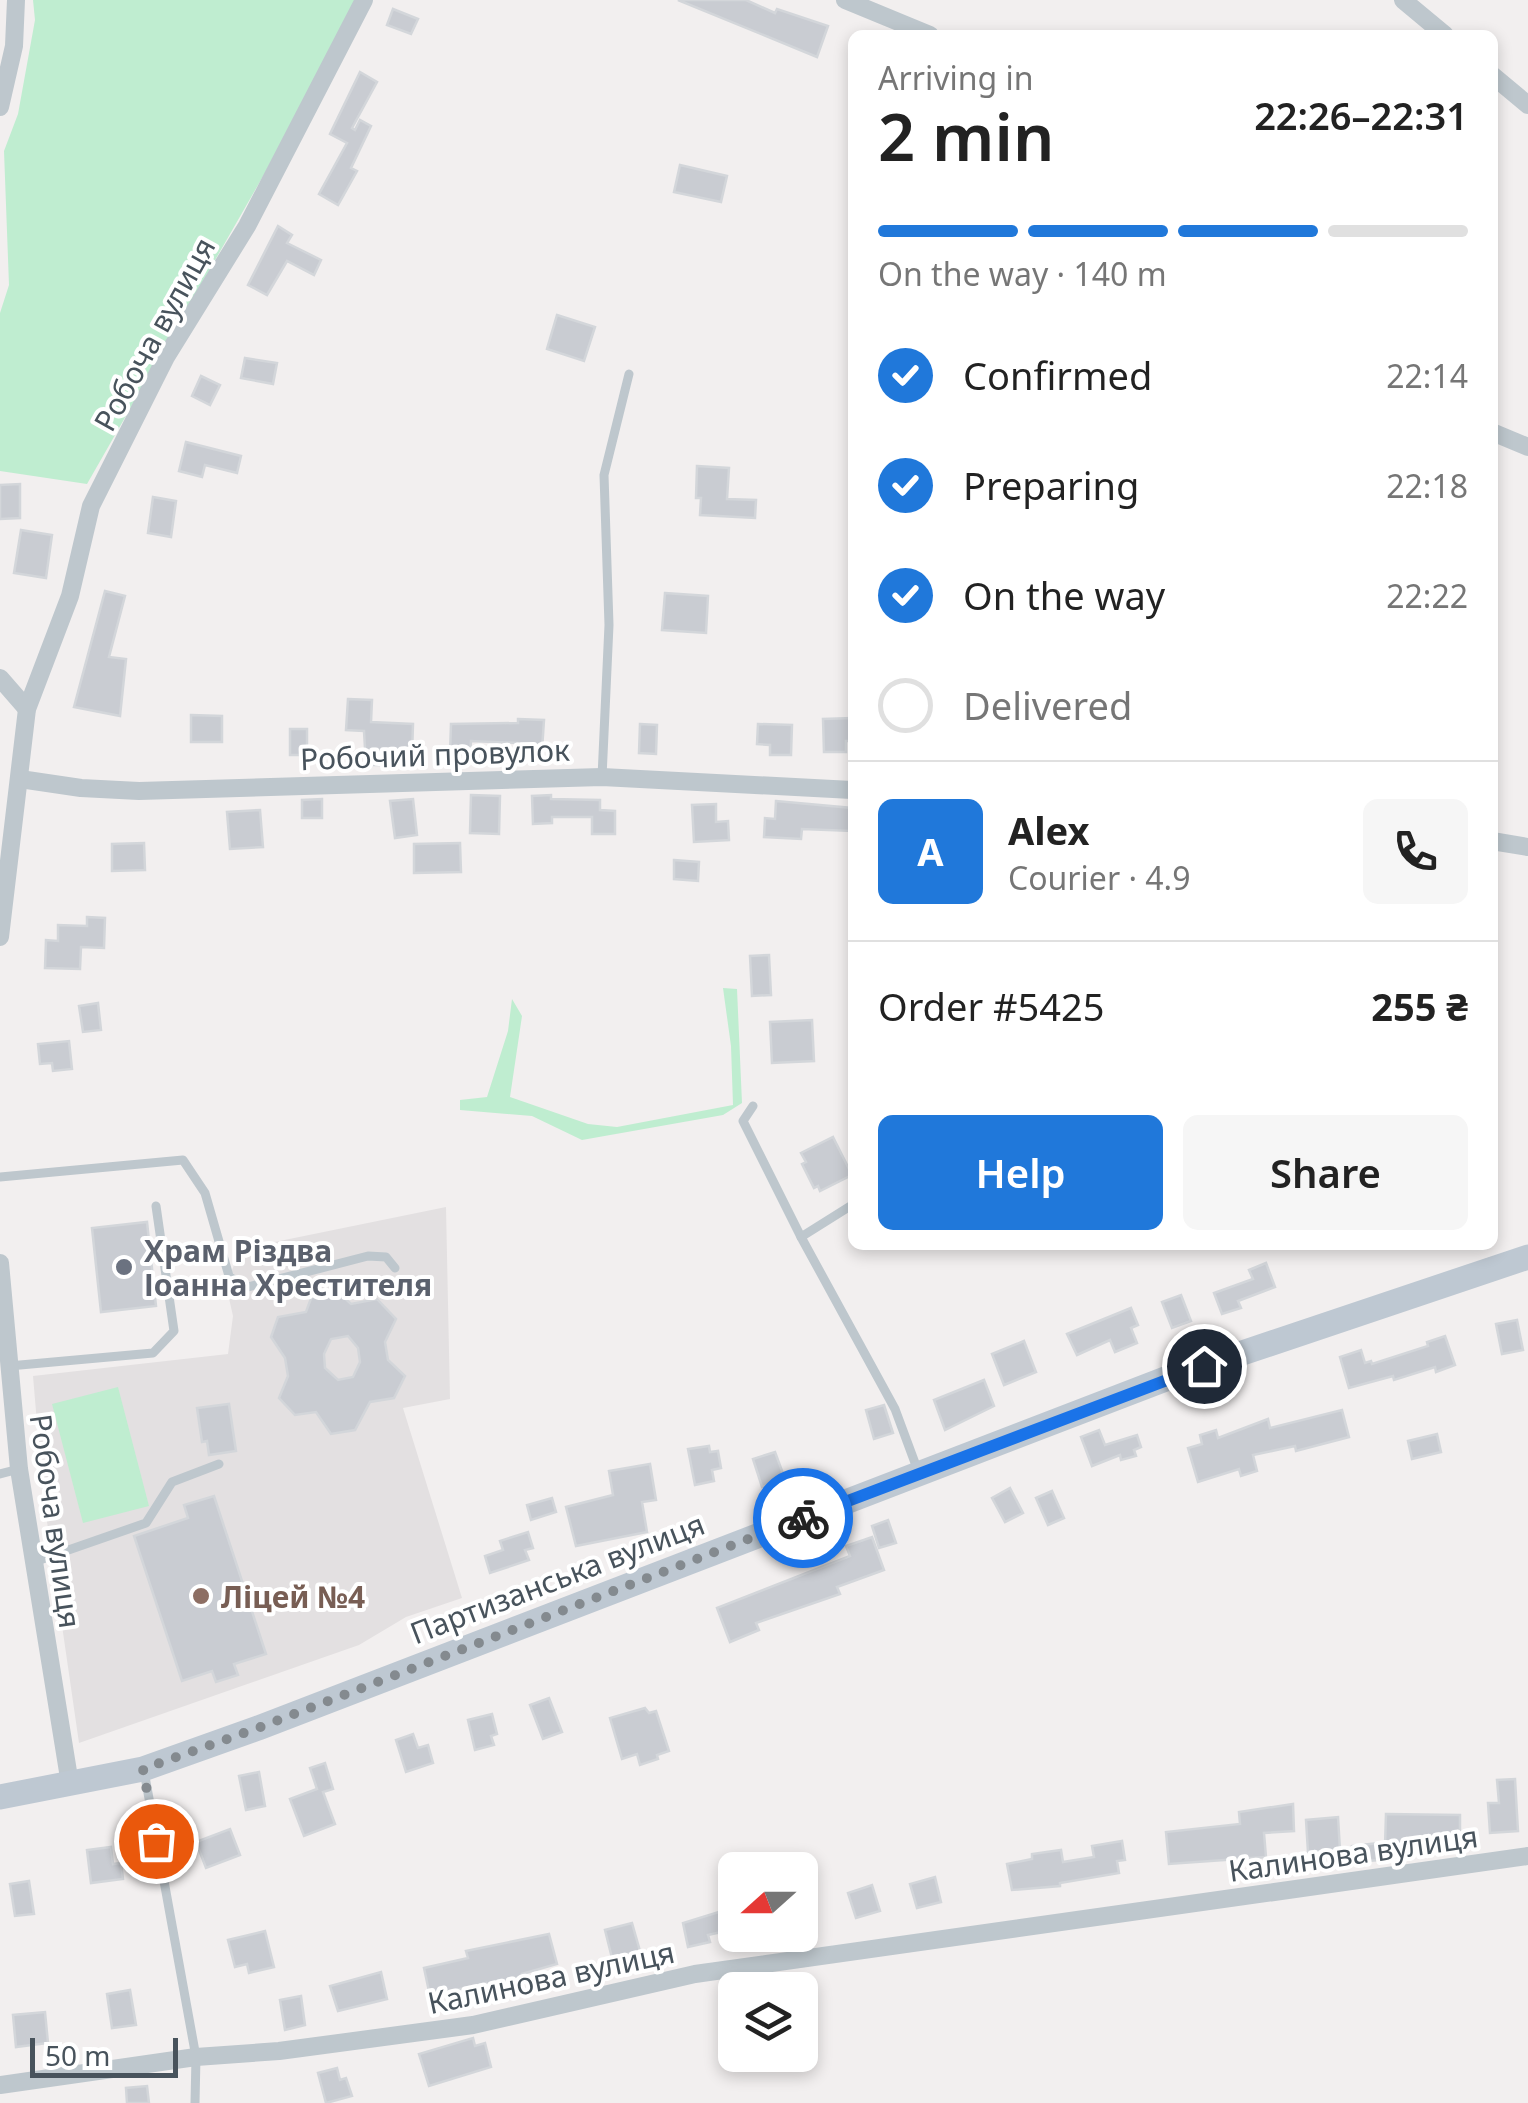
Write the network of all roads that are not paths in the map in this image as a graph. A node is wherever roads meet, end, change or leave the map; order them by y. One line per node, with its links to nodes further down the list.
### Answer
1 (16, 0): 9 (street)
2 (364, 0): 14 (street, Робоча вулиця)
3 (845, 0): 5 (street)
4 (1403, 0): 6 (street)
5 (918, 30)
6 (1439, 30)
7 (1498, 80): 8 (street)
8 (1528, 105)
9 (0, 107)
10 (629, 374): 15 (lane)
11 (1498, 434): 12 (street)
12 (1528, 447)
13 (0, 678): 14 (street)
14 (27, 710): 16 (street, Робоча вулиця)
15 (602, 777): 16 (street, Робочий провулок); 17 (street, Робочий провулок)
16 (20, 779): 20 (street, Робоча вулиця)
17 (848, 790)
18 (1498, 843): 19 (street)
19 (1528, 847)
20 (0, 937)
21 (752, 1106): 25 (lane)
22 (0, 1178): 28 (lane)
23 (156, 1206): 29 (lane)
24 (848, 1207): 25 (lane)
25 (801, 1236): 32 (lane)
26 (1528, 1257): 32 (main road, Партизанська вулиця)
27 (0, 1263): 29 (street, Робоча вулиця)
28 (396, 1268)
29 (9, 1366): 31 (street, Робоча вулиця)
30 (219, 1464): 33 (lane)
31 (9, 1471): 33 (street, Робоча вулиця)
32 (919, 1473): 34 (main road, Партизанська вулиця)
33 (34, 1562): 35 (street, Робоча вулиця)
34 (143, 1769): 35 (main road, Партизанська вулиця); 38 (lane)
35 (70, 1784): 36 (main road, Партизанська вулиця)
36 (0, 1798)
37 (1528, 1856): 38 (street, Калинова вулиця)
38 (196, 2057): 39 (street, Калинова вулиця); 40 (lane)
39 (0, 2085)
40 (195, 2103)

